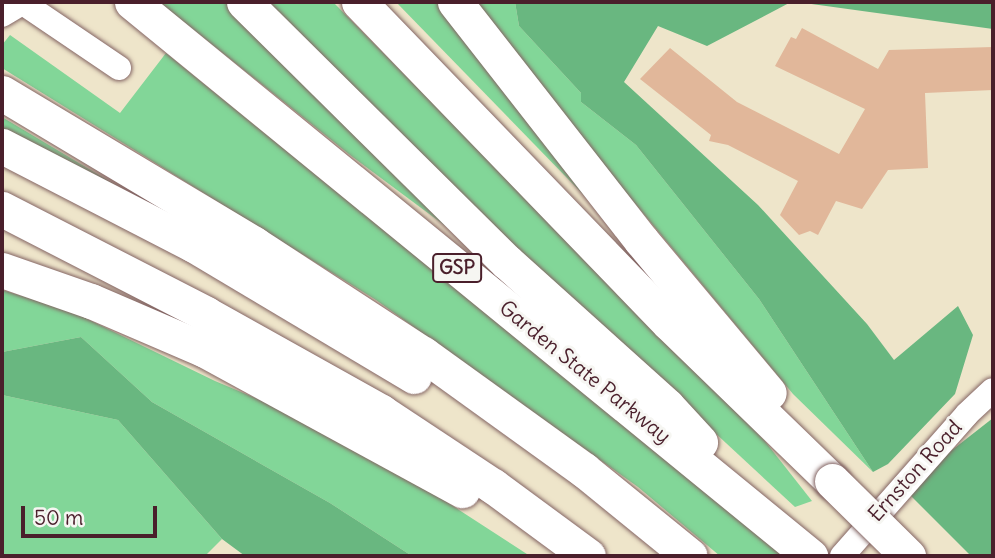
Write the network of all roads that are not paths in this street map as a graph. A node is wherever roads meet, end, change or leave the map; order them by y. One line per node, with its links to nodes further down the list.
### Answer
1 (24, 2): 6 (street); 7 (street)
2 (132, 2): 15 (highway, Garden State Parkway / GSP)
3 (244, 2): 15 (highway)
4 (359, 2): 13 (highway)
5 (455, 2): 13 (highway)
6 (2, 15)
7 (119, 68)
8 (2, 93): 16 (highway)
9 (2, 146): 16 (highway)
10 (2, 209): 14 (highway)
11 (2, 270): 14 (highway)
12 (993, 390): 19 (street, Ernston Road)
13 (832, 481): 20 (highway, bridge)
14 (549, 527): 17 (highway)
15 (783, 533): 18 (highway, Garden State Parkway / GSP)
16 (688, 554)
17 (588, 556)
18 (810, 556)
19 (842, 556)
20 (908, 556)

